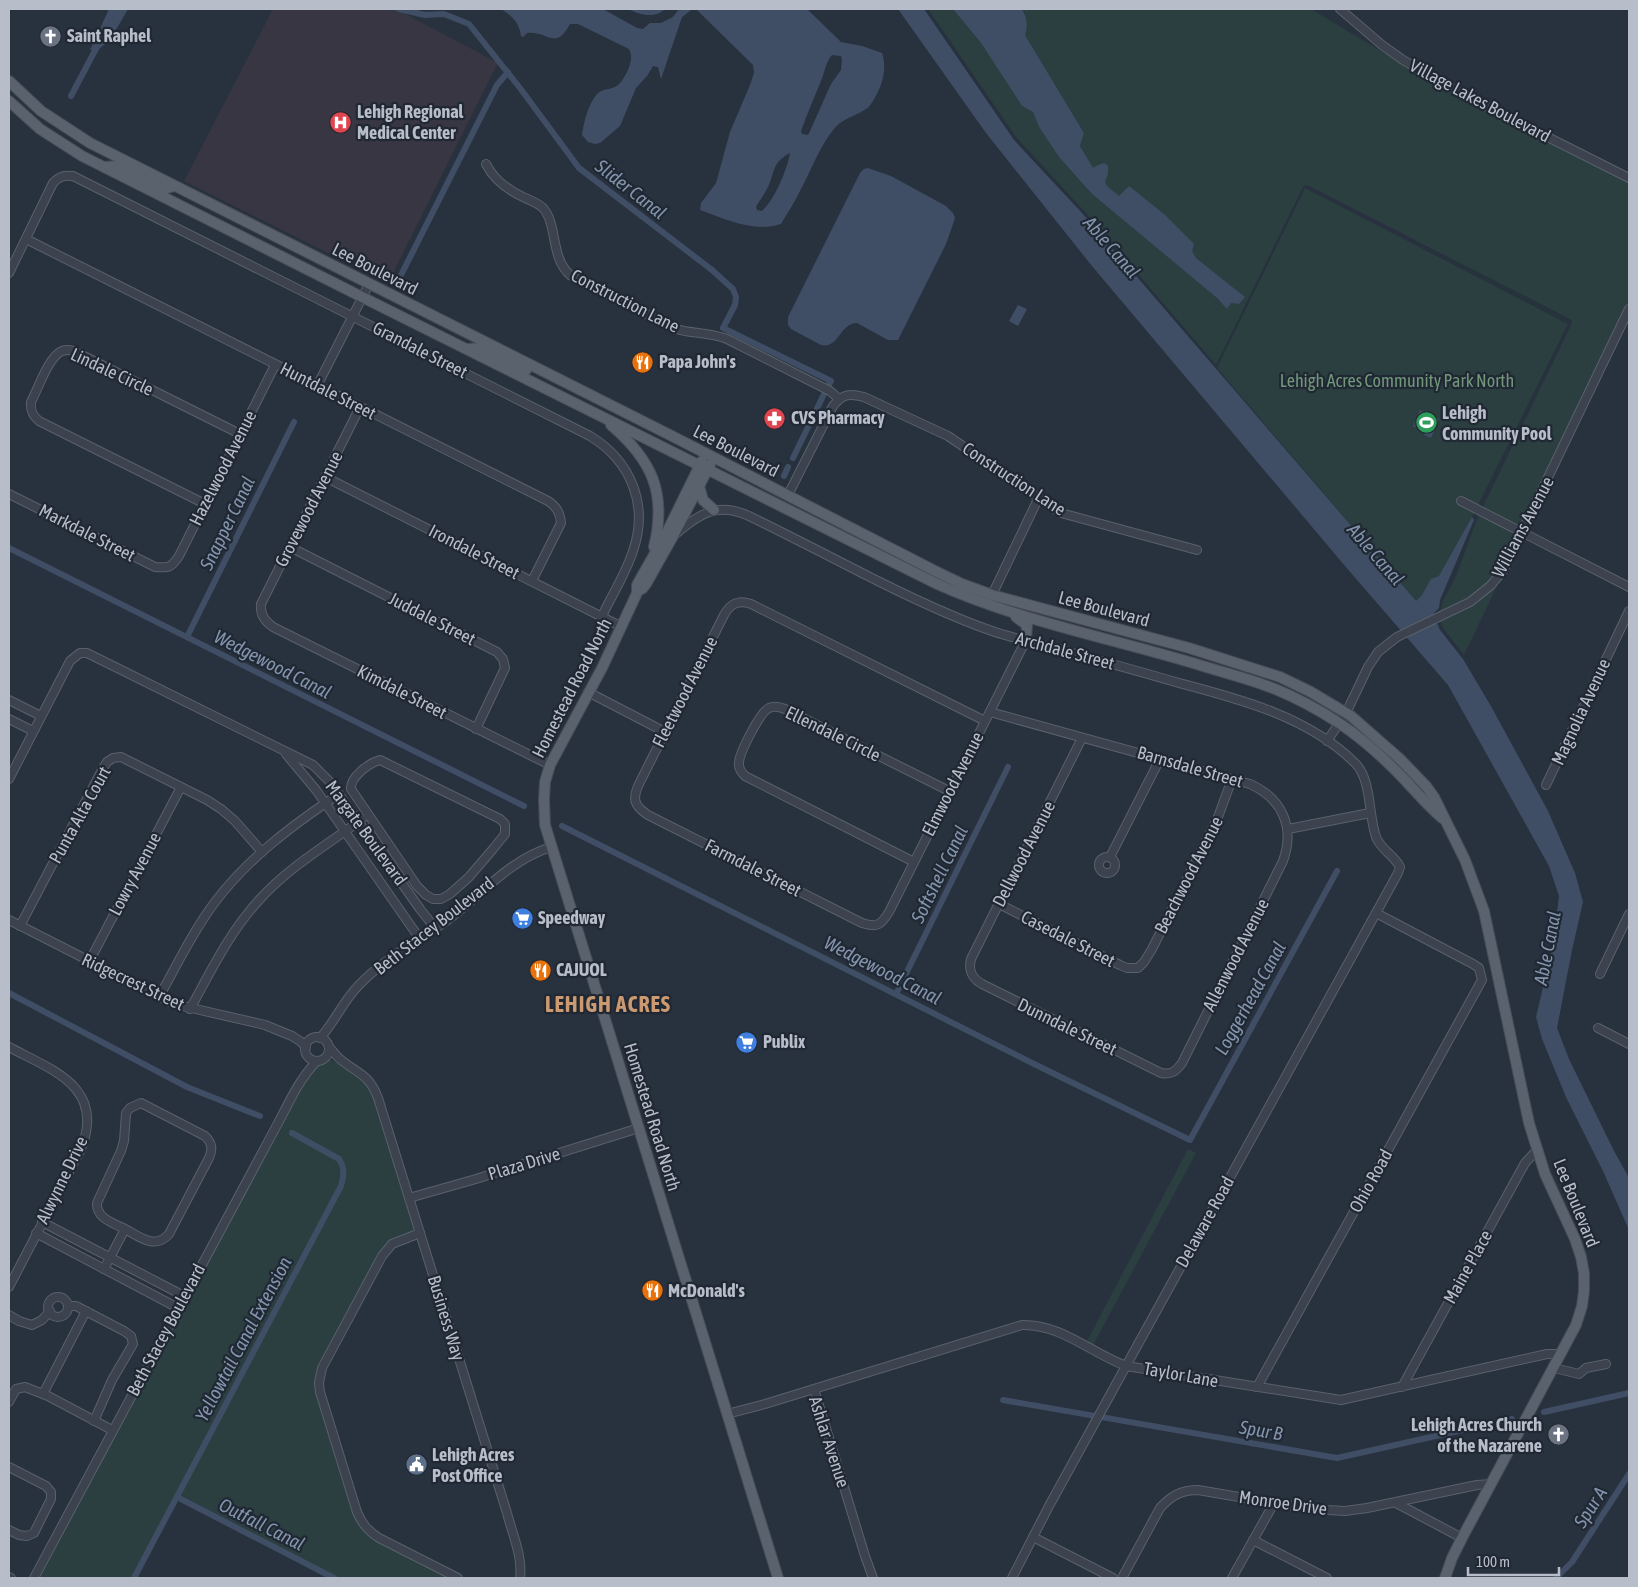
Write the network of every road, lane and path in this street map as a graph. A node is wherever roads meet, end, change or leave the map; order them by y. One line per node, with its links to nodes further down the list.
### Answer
1 (1340, 9): 6 (street, Village Lakes Boulevard)
2 (9, 82): 7 (main road, Lee Boulevard)
3 (9, 101): 5 (main road, Lee Boulevard)
4 (486, 164): 18 (street, Construction Lane)
5 (103, 167): 7 (main road); 11 (main road, Lee Boulevard)
6 (1629, 178)
7 (174, 186): 10 (main road, Lee Boulevard)
8 (26, 239): 9 (street); 13 (street, Grandale Street); 15 (street, Huntdale Street)
9 (9, 273)
10 (369, 284): 11 (street); 16 (main road, Lee Boulevard)
11 (362, 297): 13 (street); 14 (main road, Lee Boulevard)
12 (1629, 309): 32 (street, Williams Avenue)
13 (352, 316): 17 (street); 47 (street, Grandale Street)
14 (467, 349): 16 (main road); 20 (main road, Lee Boulevard)
15 (275, 365): 17 (street, Huntdale Street); 21 (street, Hazelwood Avenue)
16 (564, 382): 22 (main road, Lee Boulevard)
17 (317, 386): 19 (street, Huntdale Street)
18 (839, 399): 27 (street); 28 (street, Construction Lane)
19 (360, 407): 24 (street, Grovewood Avenue); 40 (street, Huntdale Street)
20 (583, 407): 23 (main road, Lee Boulevard); 38 (main road)
21 (240, 434): 30 (street, Hazelwood Avenue); 30 (street, Lindale Circle)
22 (710, 455): 23 (main road, Homestead Road North); 27 (main road, Lee Boulevard)
23 (704, 467): 25 (main road, Homestead Road North); 33 (main road, Lee Boulevard); 38 (main road, Homestead Road North)
24 (325, 477): 36 (street, Grovewood Avenue); 40 (street, Irondale Street)
25 (699, 486): 31 (main road); 34 (main road, Homestead Road North)
26 (9, 494): 39 (street, Markdale Street)
27 (788, 496): 35 (main road, Lee Boulevard)
28 (1039, 497): 37 (street, Construction Lane); 43 (street)
29 (1461, 501): 32 (street)
30 (205, 504): 39 (street, Hazelwood Avenue)
31 (714, 510): 34 (street); 52 (street, Archdale Street)
32 (1523, 532): 41 (street); 56 (street, Williams Avenue)
33 (838, 534): 35 (main road); 43 (main road, Lee Boulevard)
34 (674, 536): 42 (main road, Homestead Road North)
35 (883, 545): 43 (main road, Lee Boulevard)
36 (290, 547): 45 (street, Grovewood Avenue); 61 (street, Juddale Street)
37 (1197, 550)
38 (648, 566): 42 (main road, Homestead Road North)
39 (167, 568)
40 (532, 581): 47 (street, Irondale Street)
41 (1629, 587)
42 (638, 590): 49 (main road, Homestead Road North)
43 (990, 600): 46 (main road, Lee Boulevard); 51 (main road, Lee Boulevard)
44 (1629, 611): 71 (street, Magnolia Avenue)
45 (260, 612): 61 (street, Kimdale Street)
46 (1009, 612): 48 (main road, Lee Boulevard); 52 (main road)
47 (602, 616): 49 (street, Irondale Street)
48 (1046, 622): 50 (main road, Lee Boulevard); 52 (main road)
49 (622, 627): 53 (main road, Homestead Road North)
50 (1074, 630): 51 (main road); 60 (main road, Lee Boulevard)
51 (1136, 634): 56 (main road, Lee Boulevard)
52 (1026, 640): 55 (street, Elmwood Avenue); 65 (street, Archdale Street)
53 (588, 692): 63 (street); 68 (main road, Homestead Road North)
54 (9, 700): 57 (street)
55 (990, 712): 59 (street, Elmwood Avenue); 64 (street, Barnsdale Street)
56 (1346, 713): 60 (street, Williams Avenue); 80 (main road, Lee Boulevard)
57 (41, 716): 62 (street); 66 (street, Margate Boulevard)
58 (9, 719): 62 (street)
59 (985, 721): 63 (street, Fleetwood Avenue); 73 (street, Elmwood Avenue)
60 (1339, 724): 65 (street, Williams Avenue); 80 (main road, Lee Boulevard)
61 (476, 729): 68 (street, Kimdale Street)
62 (33, 732): 70 (street)
63 (665, 732): 75 (street, Fleetwood Avenue)
64 (1082, 738): 67 (street, Barnsdale Street); 90 (street, Dellwood Avenue)
65 (1327, 741): 77 (street, Archdale Street)
66 (285, 752): 74 (street, Margate Boulevard); 76 (street, Margate Boulevard)
67 (1160, 759): 69 (street, Barnsdale Street); 85 (street)
68 (550, 765): 83 (main road, Homestead Road North)
69 (1232, 778): 81 (street, Barnsdale Street); 99 (street, Beachwood Avenue)
70 (9, 779)
71 (1546, 785)
72 (181, 787): 84 (street, Punta Alta Court); 95 (street, Punta Alta Court); 98 (street, Lowry Avenue)
73 (949, 792): 86 (street, Elmwood Avenue); 86 (street, Ellendale Circle)
74 (339, 794): 76 (street); 79 (street, Margate Boulevard)
75 (634, 801): 94 (street, Farmdale Street)
76 (326, 804): 82 (street, Margate Boulevard); 84 (street)
77 (1370, 813): 81 (street); 87 (street, Archdale Street)
78 (368, 815): 79 (street); 88 (street); 88 (street)
79 (359, 822): 82 (street); 89 (street, Margate Boulevard)
80 (1446, 822): 119 (main road, Lee Boulevard)
81 (1288, 829): 116 (street, Allenwood Avenue)
82 (346, 831): 97 (street, Margate Boulevard); 103 (street)
83 (551, 847): 96 (street, Beth Stacey Boulevard); 118 (main road, Homestead Road North)
84 (262, 852): 102 (street)
85 (1110, 857)
86 (914, 862): 94 (street, Elmwood Avenue)
87 (1400, 867): 91 (street, Delaware Road)
88 (418, 886): 89 (street)
89 (409, 893): 96 (street, Margate Boulevard)
90 (999, 904): 99 (street, Casedale Street); 100 (street, Dellwood Avenue)
91 (1376, 913): 136 (street, Delaware Road); 138 (street, Ohio Road)
92 (1629, 914): 101 (street)
93 (9, 920): 95 (street, Ridgecrest Street)
94 (877, 925)
95 (20, 926): 98 (street, Ridgecrest Street)
96 (435, 928): 97 (street, Beth Stacey Boulevard)
97 (420, 939): 104 (street, Beth Stacey Boulevard)
98 (90, 962): 102 (street, Ridgecrest Street)
99 (1138, 968)
100 (970, 972): 116 (street, Dunndale Street)
101 (1600, 974)
102 (159, 997): 103 (street, Ridgecrest Street)
103 (190, 1009): 106 (street, Ridgecrest Street)
104 (332, 1022): 107 (street, Beth Stacey Boulevard); 110 (street, Beth Stacey Boulevard)
105 (1598, 1028): 109 (street)
106 (292, 1036): 108 (street, Ridgecrest Street); 112 (street, Ridgecrest Street)
107 (320, 1038): 108 (street); 110 (street)
108 (311, 1039): 112 (street)
109 (1629, 1044)
110 (329, 1046): 114 (street); 115 (street, Business Way)
111 (9, 1047): 121 (street, Alwynne Drive)
112 (306, 1047): 113 (street)
113 (308, 1057): 114 (street); 117 (street, Beth Stacey Boulevard)
114 (320, 1061): 115 (street, Business Way); 117 (street, Beth Stacey Boulevard)
115 (353, 1068): 120 (street, Business Way)
116 (1169, 1074)
117 (300, 1083): 128 (street, Beth Stacey Boulevard)
118 (639, 1128): 120 (street, Plaza Drive); 143 (main road, Homestead Road North)
119 (1537, 1150): 134 (main road, Lee Boulevard); 139 (street, Maine Place)
120 (409, 1198): 124 (street, Business Way)
121 (42, 1222): 123 (street, Alwynne Drive); 125 (street)
122 (125, 1230): 122 (street); 125 (street)
123 (36, 1233): 126 (street); 127 (street, Alwynne Drive)
124 (420, 1233): 156 (street); 157 (street, Business Way)
125 (110, 1258): 126 (street); 128 (street)
126 (104, 1269): 130 (street)
127 (9, 1287)
128 (184, 1296): 130 (street, Beth Stacey Boulevard)
129 (68, 1306): 131 (street); 131 (street); 132 (street)
130 (178, 1308): 145 (street, Beth Stacey Boulevard)
131 (50, 1311): 133 (street)
132 (86, 1311): 141 (street); 144 (street)
133 (9, 1315)
134 (1561, 1354): 137 (main road, Lee Boulevard); 139 (street, Taylor Lane)
135 (1606, 1364): 137 (street)
136 (1126, 1366): 138 (street, Taylor Lane); 140 (street, Taylor Lane); 151 (street, Delaware Road)
137 (1554, 1368): 147 (main road, Lee Boulevard)
138 (1257, 1387): 139 (street, Taylor Lane)
139 (1402, 1387)
140 (814, 1389): 143 (street, Ashlar Avenue); 159 (street, Ashlar Avenue)
141 (43, 1394): 142 (street); 144 (street)
142 (9, 1402)
143 (727, 1414): 158 (main road, Homestead Road North)
144 (94, 1420): 145 (street)
145 (112, 1430): 155 (street, Beth Stacey Boulevard)
146 (9, 1467): 150 (street)
147 (1491, 1484): 149 (street, Monroe Drive); 152 (main road, Lee Boulevard)
148 (1274, 1503): 149 (street, Monroe Drive); 153 (street); 161 (street, Monroe Drive)
149 (1396, 1503): 152 (street)
150 (9, 1530)
151 (1033, 1537): 154 (street); 160 (street, Delaware Road)
152 (1462, 1538): 164 (main road, Lee Boulevard)
153 (1253, 1540): 162 (street); 163 (street)
154 (1108, 1577)
155 (34, 1578)
156 (458, 1578)
157 (520, 1578)
158 (778, 1578)
159 (873, 1578)
160 (1012, 1578)
161 (1122, 1578)
162 (1232, 1578)
163 (1327, 1578)
164 (1445, 1578)

